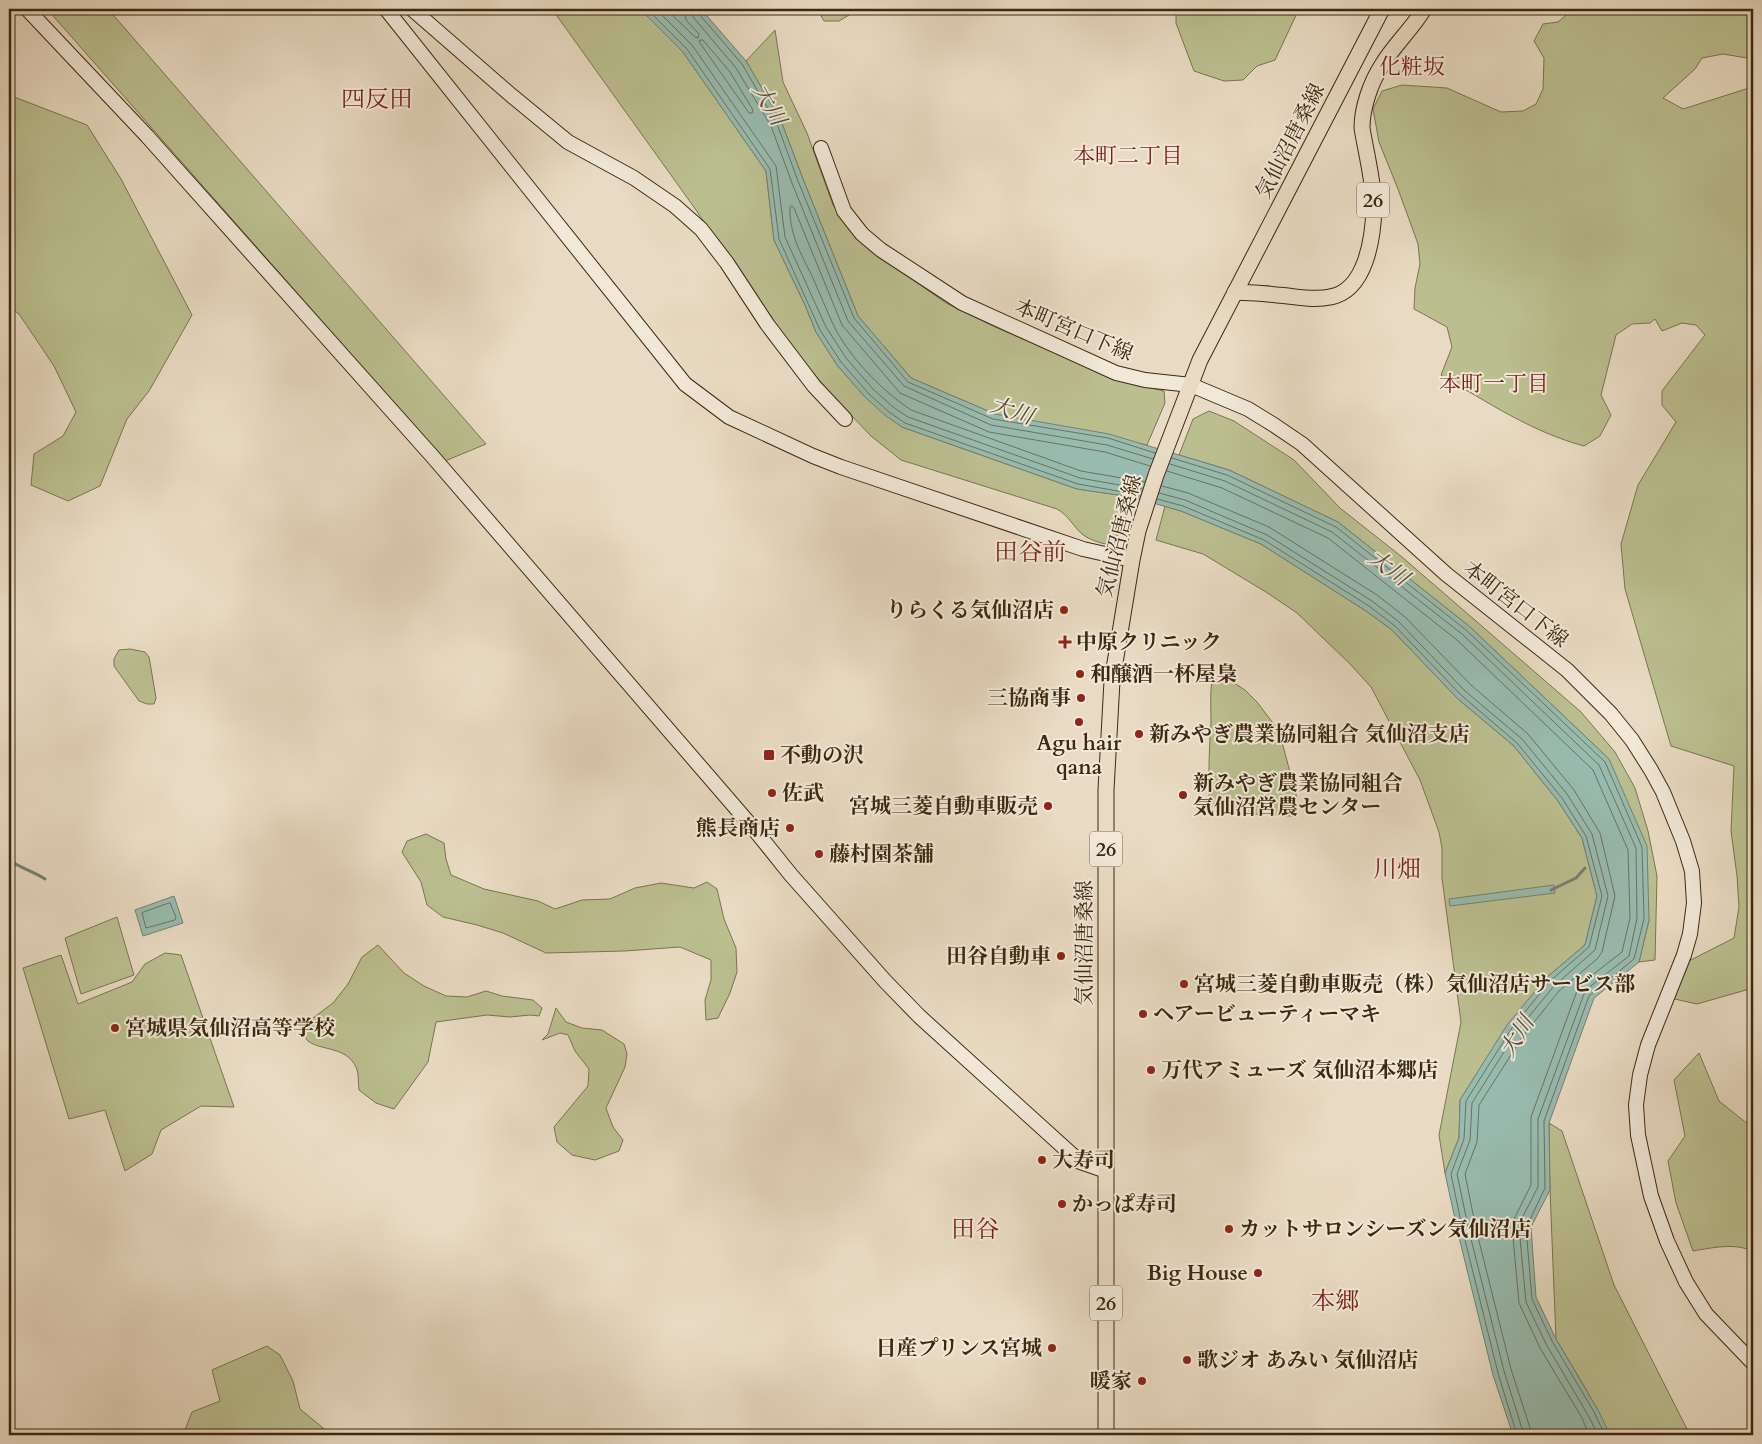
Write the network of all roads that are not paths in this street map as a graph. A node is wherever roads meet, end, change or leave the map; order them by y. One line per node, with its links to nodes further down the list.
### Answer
1 (26, 9): 11 (street)
2 (386, 9): 10 (street)
3 (412, 9): 9 (street)
4 (1382, 9): 7 (main road, 気仙沼唐桑線 / 26)
5 (1424, 9): 7 (main road, 26)
6 (821, 148): 8 (street, 本町宮口下線)
7 (1235, 292): 8 (main road, 気仙沼唐桑線 / 26)
8 (1191, 385): 10 (main road, 気仙沼唐桑線 / 26); 12 (street, 本町宮口下線)
9 (846, 419)
10 (1132, 560): 11 (main road, 気仙沼唐桑線 / 26)
11 (1106, 1171): 13 (main road, 気仙沼唐桑線 / 26)
12 (1753, 1364)
13 (1106, 1435)

